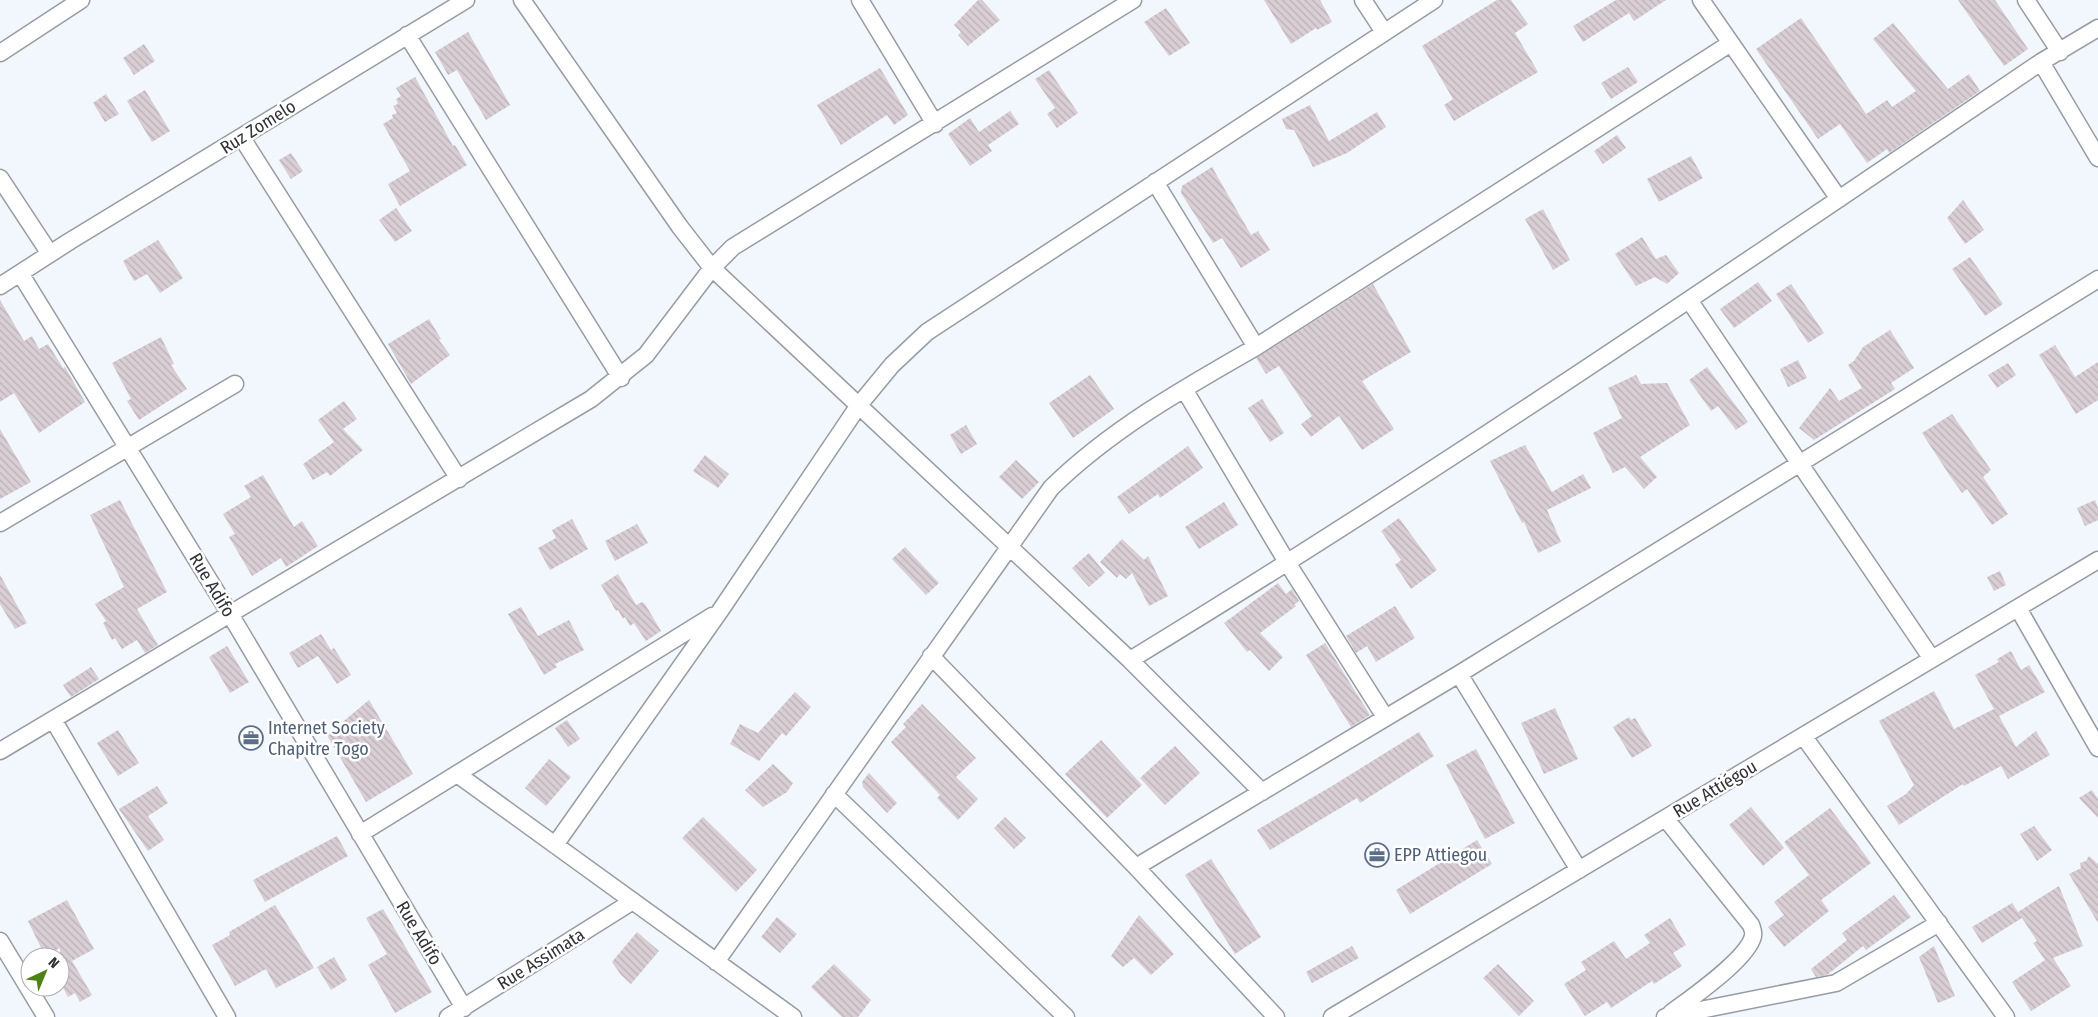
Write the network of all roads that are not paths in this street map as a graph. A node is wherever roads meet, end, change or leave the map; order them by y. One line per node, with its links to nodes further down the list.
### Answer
1 (81, 0): 15 (street)
2 (466, 0): 12 (street, Ruz Zomelo)
3 (522, 0): 24 (street)
4 (860, 0): 17 (street)
5 (1133, 0): 17 (street)
6 (1363, 0): 11 (street)
7 (1434, 0): 11 (street)
8 (1702, 0): 13 (street)
9 (2026, 0): 14 (street)
10 (2098, 28): 14 (street)
11 (1384, 32): 21 (street)
12 (407, 35): 18 (street, Ruz Zomelo); 30 (street)
13 (1731, 43): 22 (street); 29 (street)
14 (2060, 52): 16 (street)
15 (0, 53)
16 (2041, 62): 19 (street); 22 (street)
17 (935, 124): 24 (street)
18 (242, 138): 23 (street, Ruz Zomelo); 36 (street)
19 (2098, 158)
20 (0, 178): 23 (street)
21 (1155, 182): 29 (street); 33 (street)
22 (1839, 198): 28 (street)
23 (50, 254): 25 (street)
24 (712, 268): 30 (street); 33 (street)
25 (20, 273): 27 (street); 34 (street, Rue Adifo)
26 (2098, 279): 35 (street)
27 (0, 286)
28 (1689, 300): 35 (street); 40 (street)
29 (1256, 347): 32 (street)
30 (621, 378): 36 (street)
31 (235, 384): 34 (street)
32 (1184, 389): 38 (street); 40 (street)
33 (859, 405): 38 (street); 42 (street)
34 (129, 447): 37 (street); 43 (street, Rue Adifo)
35 (1800, 464): 45 (street); 47 (street)
36 (459, 479): 43 (street)
37 (0, 523)
38 (1009, 548): 44 (street); 46 (street)
39 (2098, 560): 41 (street, Rue Attiégou)
40 (1288, 564): 46 (street); 48 (street)
41 (2018, 608): 45 (street, Rue Attiégou); 51 (street)
42 (720, 611): 53 (street); 58 (street)
43 (230, 614): 49 (street); 57 (street, Rue Adifo)
44 (932, 656): 55 (street); 59 (street)
45 (1932, 659): 50 (street, Rue Attiégou)
46 (1130, 660): 54 (street)
47 (1459, 674): 48 (street); 60 (street)
48 (1386, 717): 54 (street)
49 (54, 721): 52 (street); 68 (street)
50 (1804, 737): 56 (street, Rue Attiégou); 62 (street)
51 (2098, 748)
52 (0, 752)
53 (457, 774): 57 (street); 58 (street)
54 (1262, 792): 59 (street)
55 (834, 794): 64 (street); 71 (street)
56 (1666, 819): 60 (street, Rue Attiégou); 66 (street)
57 (360, 834): 65 (street, Rue Adifo)
58 (555, 845): 61 (street)
59 (1136, 867): 72 (street)
60 (1579, 870): 73 (street, Rue Attiégou)
61 (633, 901): 64 (street); 65 (street, Rue Assimata)
62 (1939, 923): 66 (street); 74 (street)
63 (0, 941): 67 (street)
64 (716, 962): 70 (street)
65 (464, 1008): 69 (street, Rue Assimata)
66 (1667, 1016)
67 (46, 1017)
68 (227, 1017)
69 (448, 1017)
70 (793, 1017)
71 (1066, 1017)
72 (1276, 1017)
73 (1332, 1017)
74 (2006, 1017)

